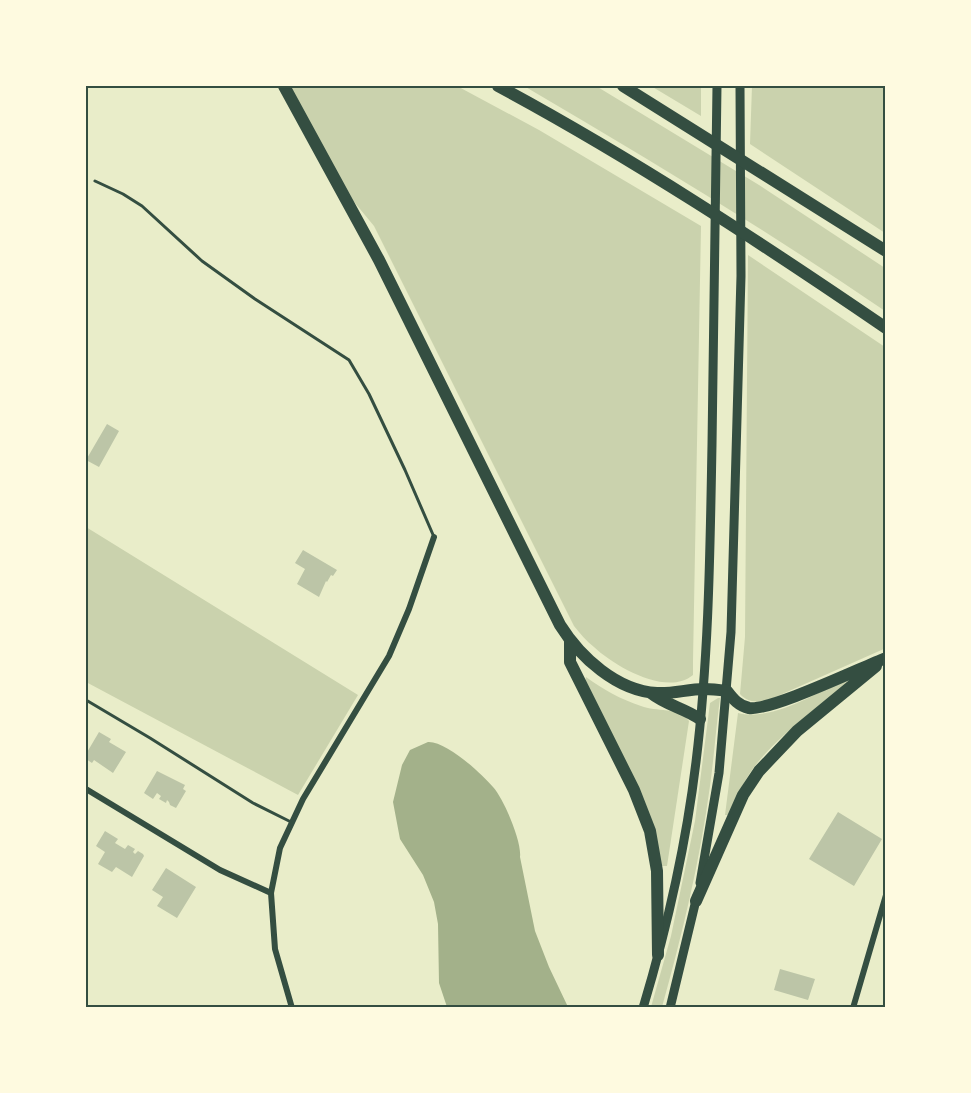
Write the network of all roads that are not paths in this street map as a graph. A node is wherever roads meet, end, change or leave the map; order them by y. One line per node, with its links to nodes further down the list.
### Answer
1 (284, 86): 10 (highway)
2 (498, 86): 8 (highway)
3 (623, 86): 7 (highway)
4 (717, 86): 12 (main road)
5 (740, 86): 13 (main road)
6 (95, 181): 9 (lane)
7 (885, 251)
8 (885, 328)
9 (434, 537): 18 (street)
10 (570, 641): 14 (highway); 22 (highway)
11 (885, 658): 13 (highway); 21 (highway)
12 (704, 689): 13 (highway); 14 (highway); 16 (main road)
13 (727, 691): 21 (main road)
14 (650, 692): 16 (highway)
15 (86, 700): 18 (lane)
16 (700, 719): 22 (main road)
17 (86, 789): 19 (street)
18 (292, 823): 19 (street)
19 (271, 893): 23 (street)
20 (885, 895): 26 (street)
21 (696, 901): 25 (main road)
22 (658, 955): 24 (main road)
23 (292, 1008)
24 (643, 1008)
25 (670, 1008)
26 (853, 1008)

